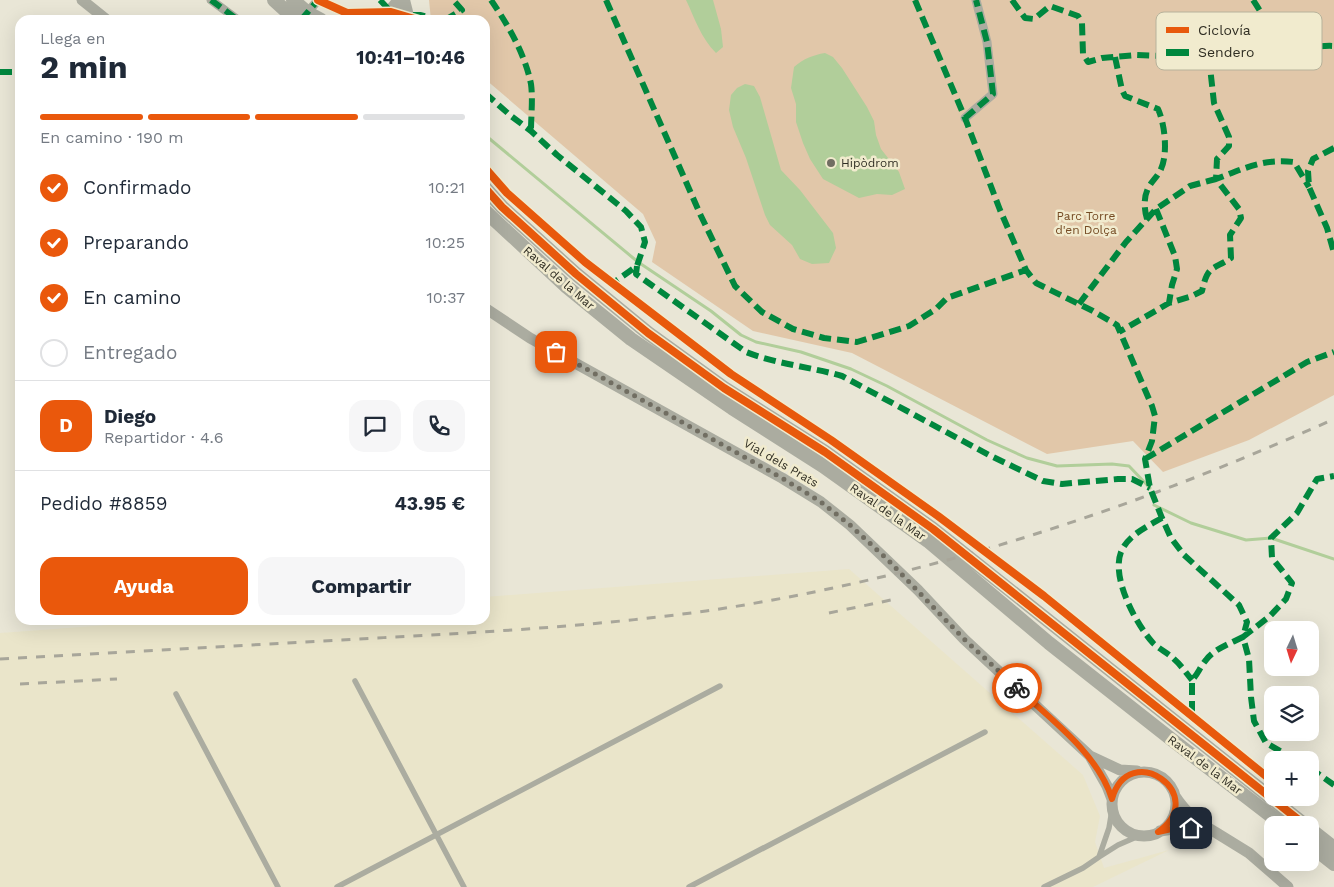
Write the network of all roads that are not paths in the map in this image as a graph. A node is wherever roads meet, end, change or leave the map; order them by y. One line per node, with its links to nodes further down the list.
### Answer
1 (82, 0): 8 (street)
2 (211, 0): 9 (street)
3 (274, 0): 10 (street)
4 (293, 0): 11 (street)
5 (318, 0): 12 (street)
6 (402, 0): 13 (street); 14 (street)
7 (976, 0): 15 (street)
8 (101, 15)
9 (231, 15)
10 (297, 15)
11 (300, 15)
12 (305, 15)
13 (388, 15)
14 (406, 15)
15 (965, 118)
16 (490, 194): 28 (street, Raval de la Mar)
17 (490, 216): 27 (street, Raval de la Mar)
18 (490, 311): 23 (street, Vial dels Prats)
19 (355, 681): 31 (lane)
20 (720, 686): 31 (lane)
21 (176, 694): 38 (lane)
22 (985, 732): 41 (lane)
23 (1090, 756): 24 (street, Vial dels Prats); 26 (street, Vial dels Prats)
24 (1144, 772): 25 (street, Vial dels Prats); 26 (street)
25 (1174, 794): 29 (street); 30 (street, Vial dels Prats)
26 (1112, 804): 32 (street, Vial dels Prats); 36 (lane)
27 (1272, 816)
28 (1294, 816)
29 (1158, 832): 30 (street, Vial dels Prats); 32 (street, Vial dels Prats)
30 (1214, 832): 43 (street, Vial dels Prats)
31 (436, 835): 39 (lane); 40 (lane)
32 (1141, 835): 36 (lane, Vial dels Prats)
33 (1319, 836): 34 (street)
34 (1334, 848)
35 (1319, 852): 37 (street)
36 (1099, 857): 42 (lane, Vial dels Prats)
37 (1334, 864)
38 (278, 887)
39 (337, 887)
40 (464, 887)
41 (689, 887)
42 (1044, 887)
43 (1288, 887)

